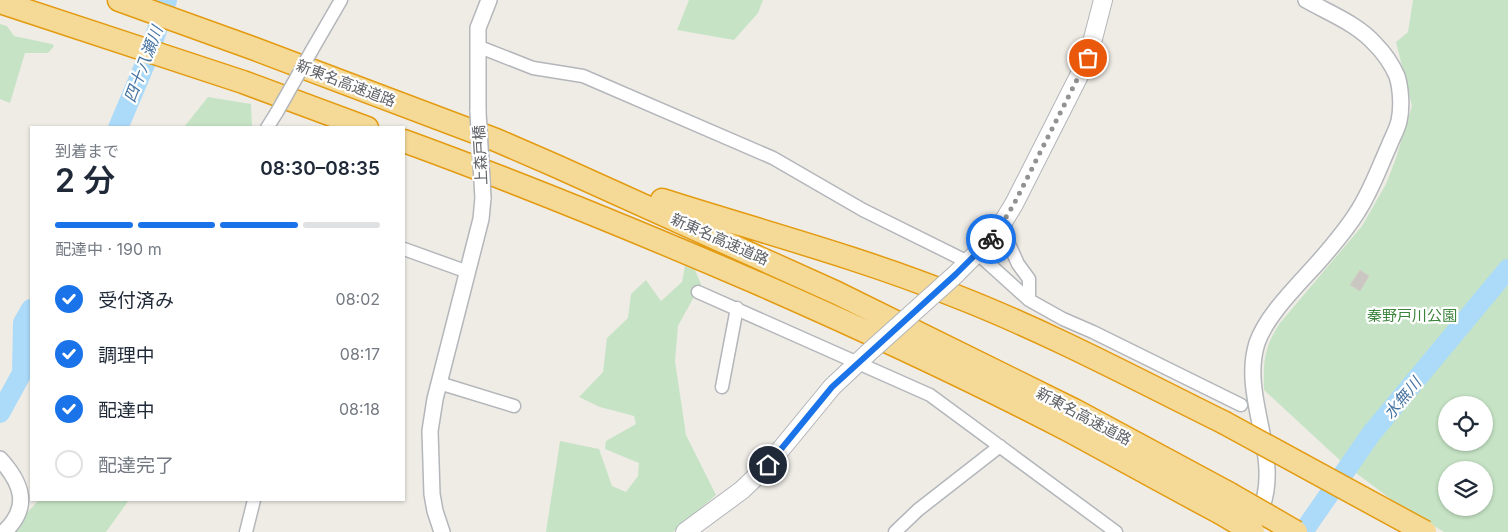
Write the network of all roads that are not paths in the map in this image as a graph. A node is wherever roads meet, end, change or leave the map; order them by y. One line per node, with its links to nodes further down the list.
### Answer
1 (119, 0): 11 (highway, 新東名高速道路)
2 (341, 0): 8 (street, bridge)
3 (1103, 0): 12 (main road)
4 (1306, 0): 34 (street)
5 (487, 1): 7 (street, 上森戸橋)
6 (0, 2): 9 (highway)
7 (477, 46): 14 (street); 15 (street, 上森戸橋, bridge)
8 (268, 126)
9 (362, 126)
10 (405, 141): 27 (highway, 新東名高速道路)
11 (556, 166): 27 (highway, 新東名高速道路); 37 (highway, bridge)
12 (1004, 221): 14 (main road); 17 (street)
13 (405, 249): 15 (street)
14 (967, 263): 17 (street); 19 (main road, bridge)
15 (468, 272): 20 (street, 上森戸橋)
16 (698, 292): 18 (street)
17 (1029, 300): 22 (street)
18 (737, 308): 19 (street); 21 (street)
19 (862, 359): 24 (street); 31 (main road)
20 (439, 384): 23 (street); 30 (street, 上森戸橋)
21 (722, 387)
22 (1241, 405)
23 (514, 406)
24 (1000, 446): 32 (street); 33 (street)
25 (0, 459): 28 (street)
26 (254, 501): 29 (street)
27 (1224, 503): 35 (highway, 新東名高速道路, bridge); 36 (highway, 新東名高速道路, bridge)
28 (4, 532)
29 (246, 532)
30 (442, 532)
31 (685, 532)
32 (895, 532)
33 (1116, 532)
34 (1248, 532)
35 (1253, 532)
36 (1296, 532)
37 (1425, 532)

